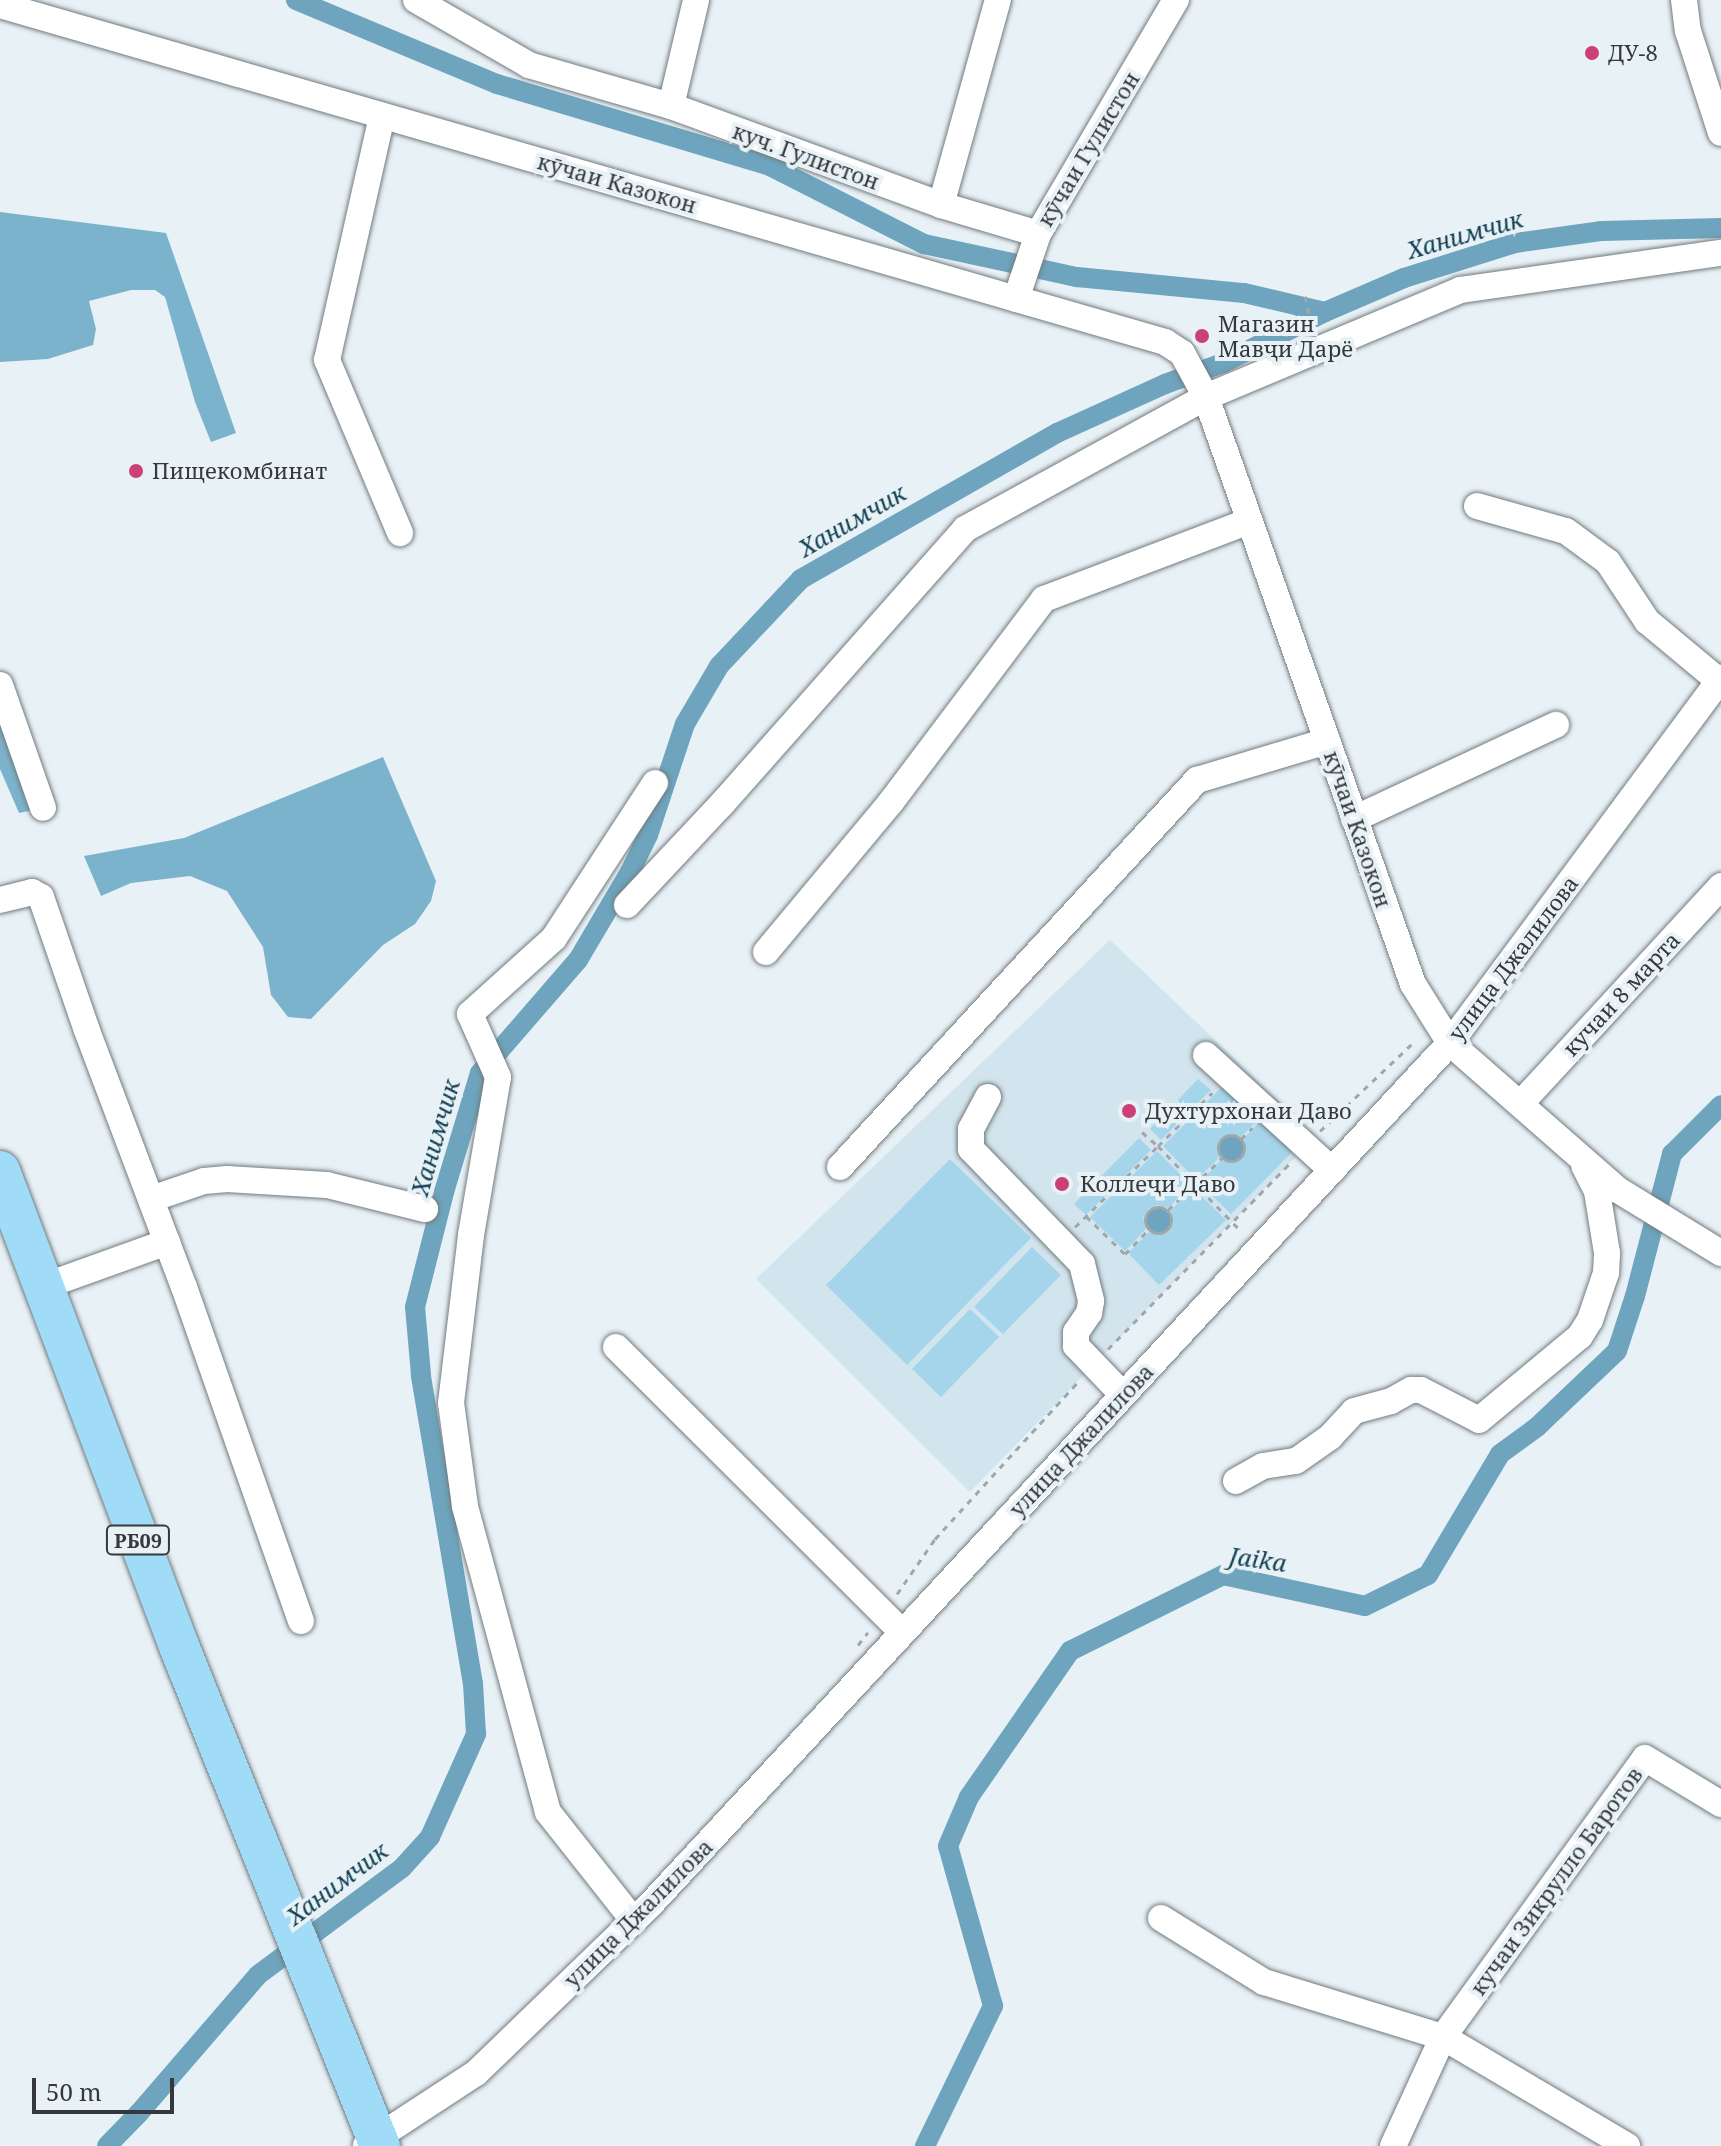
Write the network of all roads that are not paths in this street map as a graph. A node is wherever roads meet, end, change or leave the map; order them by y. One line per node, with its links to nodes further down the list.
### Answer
1 (696, 0): 7 (street)
2 (998, 0): 10 (street)
3 (1176, 0): 11 (street, кӯчаи Гулистон)
4 (1684, 0): 9 (street)
5 (418, 1): 7 (street)
6 (0, 5): 8 (street, кӯчаи Казокон)
7 (671, 106): 10 (street, куч. Гулистон)
8 (382, 116): 13 (street, кӯчаи Казокон); 17 (street)
9 (1721, 133)
10 (941, 205): 11 (street, кӯчаи Гулистон)
11 (1038, 234): 13 (street)
12 (1721, 253): 14 (street)
13 (1016, 299): 14 (street, кӯчаи Казокон)
14 (1199, 381): 16 (street, кӯчаи Казокон); 27 (street)
15 (1477, 506): 18 (street, улица Джалилова)
16 (1249, 521): 21 (street, кӯчаи Казокон); 28 (street)
17 (400, 533)
18 (1720, 679): 29 (street, улица Джалилова)
19 (0, 685): 23 (street)
20 (1556, 725): 24 (street)
21 (1327, 741): 24 (street, кӯчаи Казокон); 34 (street)
22 (655, 783): 49 (street)
23 (43, 808)
24 (1354, 819): 29 (street, кӯчаи Казокон)
25 (1721, 886): 32 (street, кучаи 8 марта)
26 (0, 900): 37 (street)
27 (627, 905)
28 (766, 952)
29 (1450, 1043): 32 (street, кӯчаи Казокон); 35 (street, улица Джалилова)
30 (1206, 1055): 35 (street)
31 (988, 1097): 43 (street)
32 (1522, 1102): 33 (street, кӯчаи Казокон)
33 (1577, 1152): 40 (street, кӯчаи Казокон); 44 (street)
34 (840, 1167)
35 (1332, 1170): 43 (street, улица Джалилова)
36 (0, 1171): 41 (highway, РБ09)
37 (151, 1199): 38 (street); 39 (street)
38 (425, 1209)
39 (167, 1242): 41 (street); 45 (street)
40 (1721, 1253)
41 (42, 1287): 51 (highway, РБ09)
42 (616, 1347): 46 (street)
43 (1123, 1395): 46 (street, улица Джалилова)
44 (1236, 1481)
45 (301, 1621)
46 (893, 1622): 49 (street, улица Джалилова)
47 (1721, 1804): 50 (street, кучаи Зикрулло Баротов)
48 (1161, 1918): 50 (street)
49 (634, 1921): 51 (street, улица Джалилова)
50 (1443, 2037): 52 (street, кучаи Зикрулло Баротов); 53 (street)
51 (374, 2143)
52 (1393, 2146)
53 (1627, 2146)

